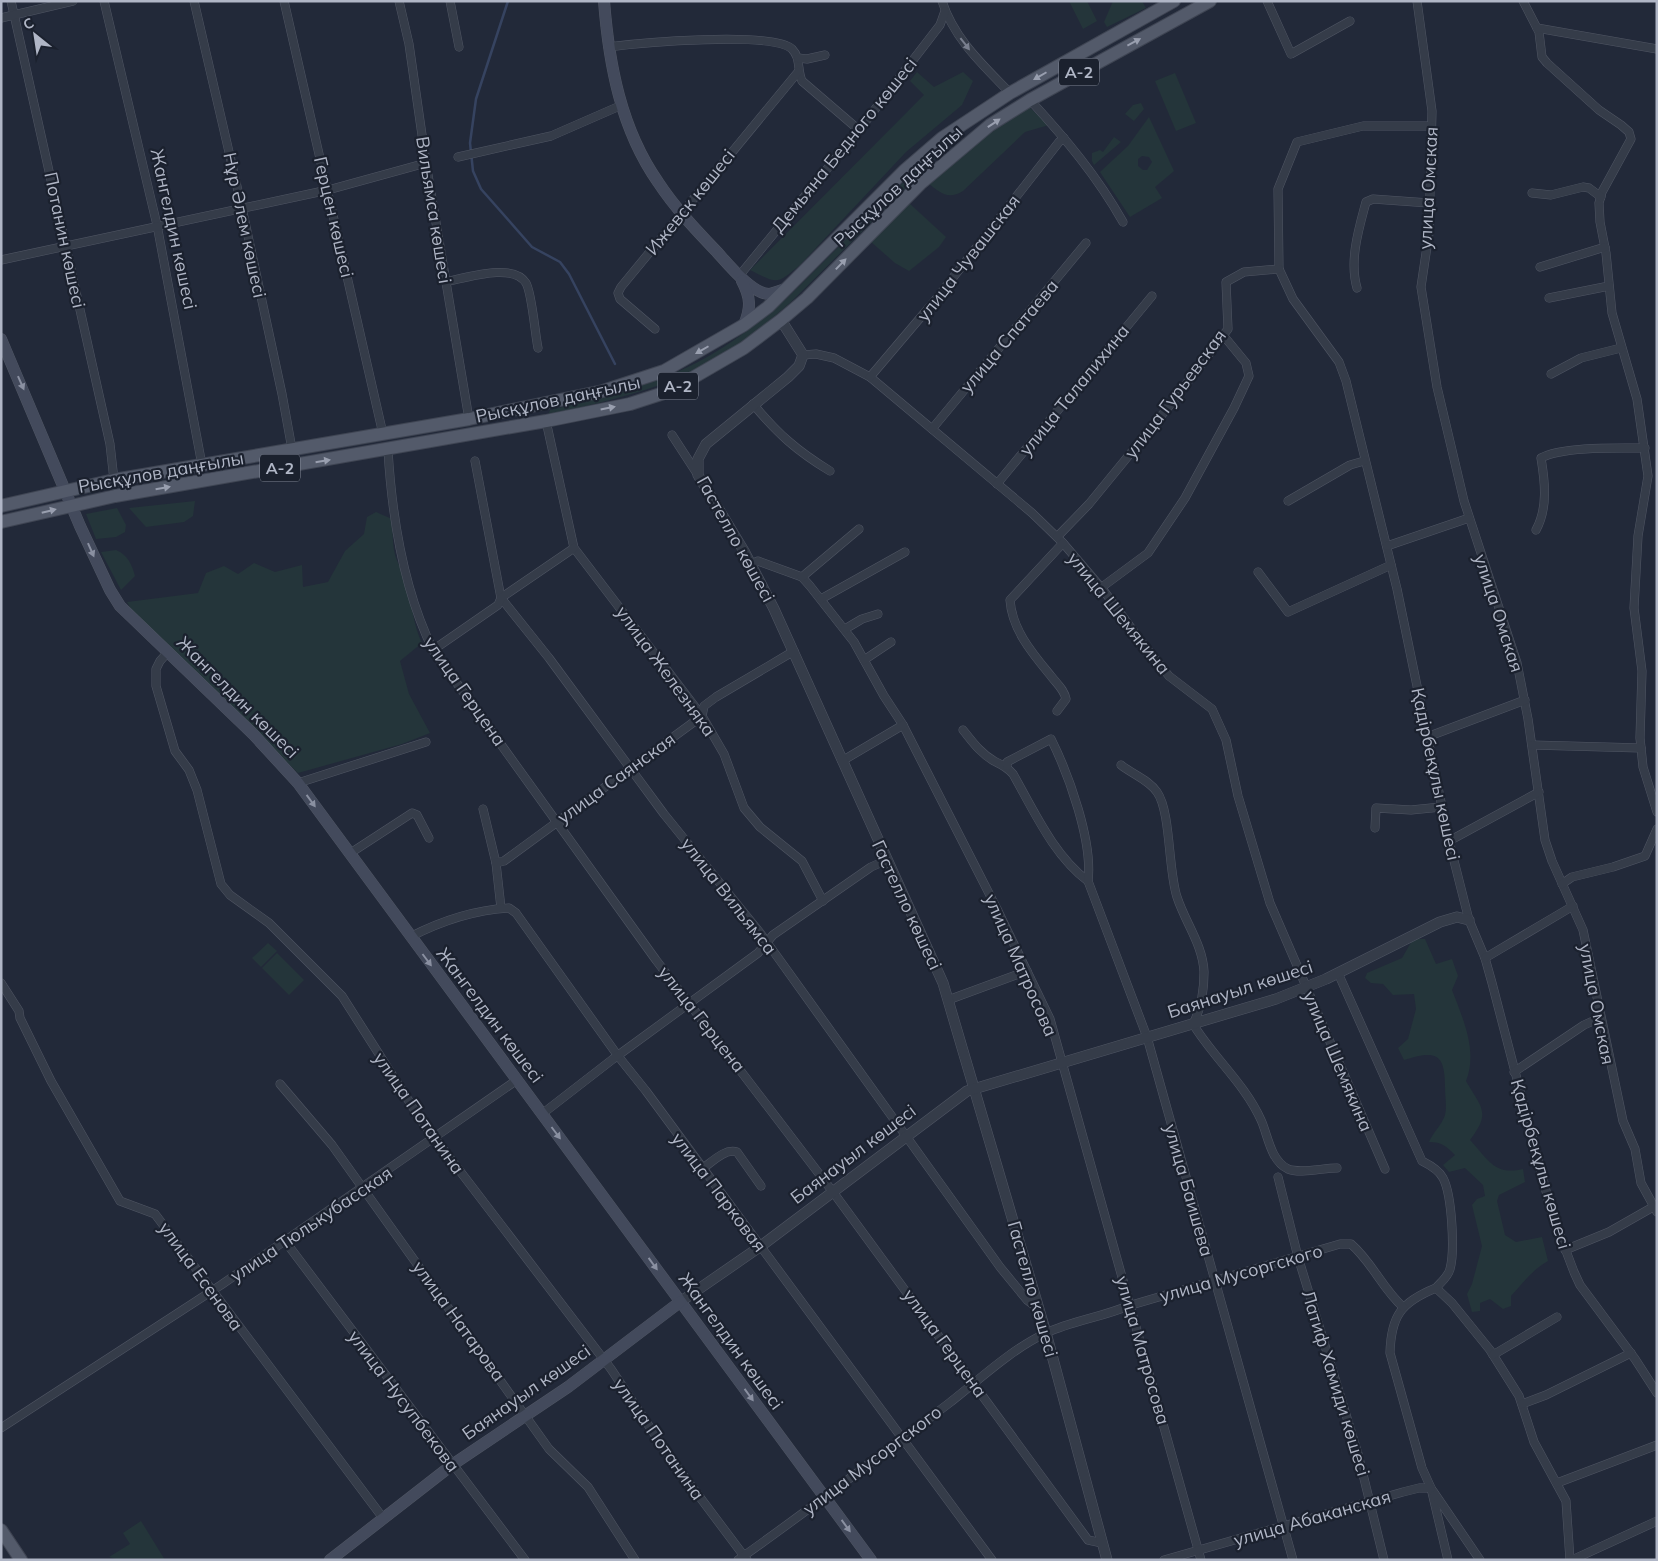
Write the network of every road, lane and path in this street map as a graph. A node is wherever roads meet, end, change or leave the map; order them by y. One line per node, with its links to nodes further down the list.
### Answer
1 (11, 1): 16 (street, Потанин көшесі)
2 (73, 1): 16 (street)
3 (104, 1): 45 (street, Жангелдин көшесі)
4 (194, 1): 42 (street, Нұр Әлем көшесі)
5 (284, 1): 38 (street, Герцен көшесі)
6 (399, 1): 37 (street, Вильямса көшесі)
7 (450, 1): 20 (street)
8 (604, 1): 21 (main road)
9 (942, 1): 15 (street)
10 (1174, 1): 22 (main road, Рысқұлов даңғылы / A-2)
11 (1266, 1): 18 (street)
12 (1417, 1): 31 (street, улица Омская)
13 (1523, 1): 19 (street)
14 (1206, 2): 26 (main road, Рысқұлов даңғылы / A-2, one-way to 14)
15 (945, 11): 28 (street, one-way to 28); 32 (street, Демьяна Бедного көшесі)
16 (14, 15): 17 (street); 47 (street, Потанин көшесі)
17 (1, 18)
18 (1350, 21)
19 (1537, 28): 23 (street); 40 (street)
20 (459, 47)
21 (608, 47): 25 (street); 30 (main road)
22 (1089, 47): 26 (main road); 28 (main road, Рысқұлов даңғылы / A-2, one-way to 28)
23 (1657, 49)
24 (825, 55): 25 (street)
25 (798, 58): 27 (street)
26 (1096, 63): 29 (main road, Рысқұлов даңғылы / A-2)
27 (798, 72): 32 (street); 43 (street, Ижевск көшесі)
28 (1010, 93): 33 (main road, Рысқұлов даңғылы / A-2)
29 (1030, 100): 34 (street); 35 (main road, Рысқұлов даңғылы / A-2, one-way to 29)
30 (622, 105): 36 (street); 43 (main road)
31 (1432, 126): 41 (street, улица Омская); 51 (street, Қадірбекұлы көшесі)
32 (859, 130): 52 (street, Демьяна Бедного көшесі)
33 (942, 138): 35 (main road); 55 (main road, Рысқұлов даңғылы / A-2)
34 (1064, 138): 44 (street); 68 (street, улица Чувашская)
35 (955, 153): 59 (main road, Рысқұлов даңғылы / A-2, one-way to 35)
36 (462, 156)
37 (426, 162): 38 (street); 53 (street, Вильямса көшесі)
38 (328, 190): 42 (street); 75 (street, Герцен көшесі)
39 (1532, 194): 40 (street)
40 (1601, 197): 48 (street)
41 (1429, 203): 56 (street); 95 (street, улица Омская)
42 (242, 208): 45 (street); 79 (street, Нұр Әлем көшесі)
43 (681, 213): 52 (main road); 61 (street, Ижевск көшесі)
44 (1122, 222)
45 (158, 226): 47 (street); 84 (street, Жангелдин көшесі)
46 (1086, 243): 73 (street, улица Спатаева)
47 (66, 246): 49 (street); 89 (street, Потанин көшесі)
48 (1604, 247): 50 (street); 54 (street)
49 (1, 260)
50 (1540, 267)
51 (1280, 269): 62 (street, улица Гурьевская); 83 (street, Қадірбекұлы көшесі)
52 (739, 276): 55 (main road); 60 (main road)
53 (445, 282): 64 (street); 71 (street, Вильямса көшесі)
54 (1609, 286): 58 (street); 65 (street)
55 (789, 288): 60 (main road, Рысқұлов даңғылы / A-2)
56 (1357, 288)
57 (1152, 296): 90 (street, улица Талалихина)
58 (1549, 298)
59 (781, 320): 66 (street); 72 (main road, Рысқұлов даңғылы / A-2, one-way to 59)
60 (744, 325): 70 (main road, Рысқұлов даңғылы / A-2, one-way to 70)
61 (655, 329)
62 (1223, 335): 99 (street, улица Гурьевская); 108 (street)
63 (1, 338): 91 (main road, Жангелдин көшесі, one-way to 91)
64 (538, 348)
65 (1621, 348): 67 (street); 78 (street)
66 (803, 355): 68 (street, улица Шемякина); 69 (street, Гастелло көшесі)
67 (1551, 374)
68 (870, 377): 73 (street, улица Шемякина)
69 (753, 404): 85 (street); 86 (street, Гастелло көшесі)
70 (498, 413): 71 (main road, Рысқұлов даңғылы / A-2); 77 (main road)
71 (469, 419): 74 (main road, Рысқұлов даңғылы / A-2)
72 (546, 421): 77 (main road, Рысқұлов даңғылы / A-2); 102 (street, улица Железняка)
73 (932, 429): 90 (street, улица Шемякина)
74 (408, 430): 75 (main road, Рысқұлов даңғылы / A-2); 81 (main road)
75 (382, 434): 79 (main road, Рысқұлов даңғылы / A-2)
76 (672, 435): 86 (street)
77 (446, 440): 80 (main road, Рысқұлов даңғылы / A-2)
78 (1645, 448): 87 (street); 98 (street)
79 (292, 449): 84 (main road, Рысқұлов даңғылы / A-2); 88 (main road)
80 (388, 450): 81 (main road, Рысқұлов даңғылы / A-2); 114 (street, улица Герцена)
81 (342, 458): 88 (main road, Рысқұлов даңғылы / A-2, one-way to 81)
82 (475, 461): 109 (street, улица Вильямса)
83 (1364, 461): 92 (street); 101 (street, Қадірбекұлы көшесі)
84 (202, 464): 89 (main road, Рысқұлов даңғылы / A-2)
85 (830, 471)
86 (698, 475): 104 (street, Гастелло көшесі)
87 (1652, 475): 126 (street)
88 (224, 477): 94 (main road, Рысқұлов даңғылы / A-2, one-way to 88)
89 (114, 480): 91 (main road, Рысқұлов даңғылы / A-2)
90 (997, 484): 99 (street, улица Шемякина)
91 (66, 490): 93 (main road, Рысқұлов даңғылы / A-2); 94 (main road, Жангелдин көшесі)
92 (1288, 501)
93 (1, 506)
94 (72, 506): 96 (main road, Рысқұлов даңғылы, one-way to 94); 116 (main road, Жангелдин көшесі, one-way to 116)
95 (1469, 518): 101 (street); 118 (street, улица Омская)
96 (1, 522)
97 (859, 529): 107 (street)
98 (1536, 530)
99 (1057, 537): 100 (street, улица Шемякина)
100 (1063, 544): 108 (street, улица Шемякина); 119 (street)
101 (1386, 546): 105 (street, Қадірбекұлы көшесі)
102 (574, 548): 109 (street); 120 (street, улица Железняка)
103 (905, 552): 110 (street)
104 (750, 564): 107 (street, улица Матросова); 115 (street, Гастелло көшесі)
105 (1391, 565): 106 (street); 123 (street, Қадірбекұлы көшесі)
106 (1258, 572)
107 (802, 578): 110 (street, улица Матросова)
108 (1102, 588): 156 (street, улица Шемякина)
109 (501, 598): 114 (street); 130 (street, улица Вильямса)
110 (821, 599): 112 (street, улица Матросова)
111 (878, 614): 112 (street)
112 (845, 629): 117 (street, улица Матросова)
113 (891, 642): 117 (street)
114 (433, 650): 136 (street, улица Герцена)
115 (794, 651): 120 (street, улица Саянская); 127 (street, Гастелло көшесі)
116 (168, 652): 131 (main road, Жангелдин көшесі); 170 (street, улица Потанина)
117 (864, 660): 121 (street, улица Матросова)
118 (1525, 700): 123 (street); 125 (street, улица Омская)
119 (1057, 711)
120 (702, 716): 130 (street, улица Саянская); 146 (street, улица Железняка)
121 (903, 725): 127 (street); 153 (street, улица Матросова)
122 (963, 730): 129 (street)
123 (1428, 738): 133 (street, Қадірбекұлы көшесі)
124 (426, 742): 131 (street)
125 (1532, 746): 126 (street); 132 (street, улица Омская)
126 (1641, 748): 135 (street)
127 (842, 761): 142 (street, Гастелло көшесі)
128 (1121, 765): 160 (street)
129 (1007, 766): 144 (street, улица Баишева); 144 (street, улица Баишева)
130 (631, 767): 136 (street, улица Саянская); 151 (street, улица Вильямса)
131 (298, 783): 141 (main road, Жангелдин көшесі, one-way to 141)
132 (1539, 792): 140 (street); 145 (street, улица Омская)
133 (1441, 808): 137 (street); 140 (street, Қадірбекұлы көшесі)
134 (483, 810): 143 (street)
135 (1657, 812)
136 (557, 822): 143 (street, улица Саянская); 158 (street, улица Герцена)
137 (1375, 828)
138 (1657, 829): 145 (street)
139 (429, 838): 141 (street)
140 (1449, 840): 149 (street, Қадірбекұлы көшесі)
141 (349, 854): 150 (main road, Жангелдин көшесі)
142 (887, 860): 146 (street); 157 (street, Гастелло көшесі)
143 (496, 863): 148 (street)
144 (1088, 881): 161 (street, улица Баишева)
145 (1562, 884): 147 (street, улица Омская)
146 (822, 900): 151 (street)
147 (1573, 906): 152 (street); 159 (street, улица Омская)
148 (501, 908): 150 (street); 162 (street, улица Парковая)
149 (1469, 920): 152 (street, Қадірбекұлы көшесі); 154 (street, Баянауыл көшесі)
150 (410, 937): 165 (main road, Жангелдин көшесі, one-way to 165)
151 (767, 942): 158 (street); 169 (street, улица Вильямса)
152 (1485, 958): 164 (street, Қадірбекұлы көшесі)
153 (1028, 971): 157 (street); 163 (street, улица Матросова)
154 (1338, 973): 156 (street, Баянауыл көшесі); 184 (street)
155 (1, 983): 185 (street, улица Есенова)
156 (1306, 987): 160 (street, Баянауыл көшесі); 173 (street, улица Шемякина)
157 (948, 1000): 167 (street, Гастелло көшесі)
158 (690, 1004): 162 (street); 177 (street, улица Герцена)
159 (1600, 1018): 164 (street); 178 (street, улица Омская)
160 (1192, 1024): 161 (street, Баянауыл көшесі); 171 (street)
161 (1147, 1038): 163 (street, Баянауыл көшесі); 183 (street, улица Баишева)
162 (618, 1056): 168 (street); 172 (street, улица Парковая)
163 (1062, 1063): 167 (street, Баянауыл көшесі); 187 (street, улица Матросова)
164 (1514, 1072): 181 (street, Қадірбекұлы көшесі)
165 (517, 1080): 168 (main road, Жангелдин көшесі); 170 (street, улица Тюлькубасская)
166 (280, 1084): 176 (street, улица Натарова)
167 (975, 1088): 169 (street, Баянауыл көшесі); 189 (street, Гастелло көшесі)
168 (542, 1114): 186 (main road, Жангелдин көшесі, one-way to 186)
169 (907, 1136): 177 (street, Баянауыл көшесі); 189 (street, улица Вильямса)
170 (435, 1138): 176 (street, улица Тюлькубасская); 194 (street, улица Потанина)
171 (1337, 1168)
172 (702, 1169): 175 (street); 180 (street, улица Парковая)
173 (1385, 1169)
174 (1278, 1177): 182 (street, Латиф Хамиди көшесі)
175 (761, 1186)
176 (362, 1188): 179 (street, улица Тюлькубасская); 198 (street, улица Натарова)
177 (834, 1192): 180 (street, Баянауыл көшесі); 195 (street, улица Герцена)
178 (1655, 1209): 181 (street)
179 (285, 1241): 185 (street, улица Тюлькубасская); 202 (street, улица Нусупбекова)
180 (761, 1246): 186 (street, Баянауыл көшесі); 200 (street, улица Парковая)
181 (1565, 1250): 192 (street, Қадірбекұлы көшесі)
182 (1298, 1257): 183 (street, улица Мусоргского); 188 (street, улица Мусоргского); 206 (street, Латиф Хамиди көшесі)
183 (1215, 1282): 187 (street, улица Мусоргского); 209 (street, улица Баишева)
184 (1436, 1288): 188 (street); 193 (street)
185 (212, 1291): 199 (street, улица Тюлькубасская); 207 (street, улица Есенова)
186 (680, 1302): 194 (main road, Баянауыл көшесі); 205 (main road, Жангелдин көшесі, one-way to 205)
187 (1128, 1306): 191 (street, улица Мусоргского); 212 (street, улица Матросова)
188 (1403, 1307): 204 (street)
189 (1038, 1308): 191 (street, Гастелло көшесі)
190 (1557, 1317): 193 (street)
191 (1046, 1333): 195 (street, улица Мусоргского); 211 (street, Гастелло көшесі)
192 (1631, 1353): 196 (street, Қадірбекұлы көшесі); 197 (street)
193 (1493, 1355): 197 (street)
194 (603, 1361): 198 (main road, Баянауыл көшесі); 213 (street, улица Потанина)
195 (974, 1385): 200 (street, улица Мусоргского); 211 (street, улица Герцена)
196 (1657, 1393)
197 (1522, 1404): 203 (street)
198 (526, 1415): 202 (main road, Баянауыл көшесі); 217 (street, улица Натарова)
199 (1, 1428)
200 (903, 1438): 205 (street, улица Мусоргского); 219 (street, улица Парковая)
201 (1657, 1445): 203 (street)
202 (452, 1465): 207 (main road, Баянауыл көшесі); 216 (street, улица Нусупбекова)
203 (1557, 1483): 227 (street)
204 (1431, 1488): 206 (street, улица Абаканская); 225 (street); 226 (street)
205 (824, 1496): 213 (street, улица Мусоргского); 218 (main road, Жангелдин көшесі, one-way to 218)
206 (1370, 1501): 209 (street, улица Абаканская); 224 (street, Латиф Хамиди көшесі)
207 (383, 1518): 215 (main road, Баянауыл көшесі)
208 (1657, 1521): 227 (street)
209 (1284, 1526): 212 (street, улица Абаканская); 223 (street, улица Баишева)
210 (1, 1530): 214 (main road)
211 (1102, 1543): 220 (street, Гастелло көшесі)
212 (1198, 1550): 221 (street, улица Абаканская); 222 (street, улица Матросова)
213 (743, 1558)
214 (20, 1560)
215 (330, 1560)
216 (525, 1560)
217 (635, 1560)
218 (871, 1560)
219 (992, 1560)
220 (1107, 1560)
221 (1164, 1560)
222 (1201, 1560)
223 (1293, 1560)
224 (1384, 1560)
225 (1448, 1560)
226 (1480, 1560)
227 (1571, 1560)

